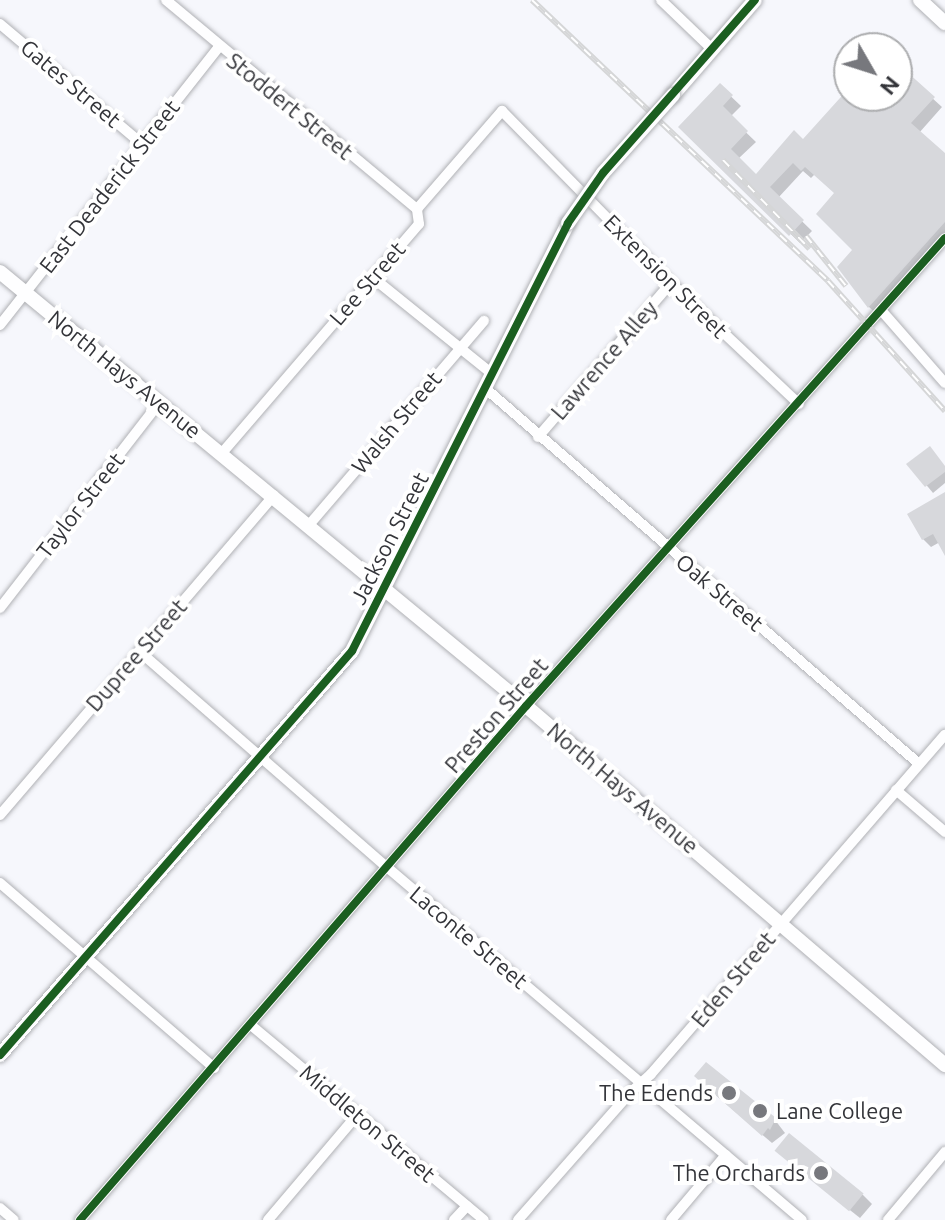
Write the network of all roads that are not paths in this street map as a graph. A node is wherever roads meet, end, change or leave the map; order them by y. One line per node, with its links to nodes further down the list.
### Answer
1 (166, 0): 7 (street, Stoddert Street)
2 (661, 0): 8 (street)
3 (755, 0): 8 (street, Jackson Street)
4 (920, 0): 5 (street)
5 (945, 23)
6 (0, 24): 10 (street, Gates Street)
7 (219, 47): 10 (street, East Deaderick Street); 11 (street, Stoddert Street)
8 (713, 50): 21 (street, Jackson Street, bridge)
9 (502, 111): 11 (street, Lee Street); 15 (street, Extension Street)
10 (141, 143): 16 (street, East Deaderick Street)
11 (417, 209): 14 (street, Lee Street)
12 (945, 239): 17 (street, Preston Street)
13 (0, 272): 16 (street, North Hays Avenue)
14 (372, 277): 20 (street); 27 (street, Lee Street)
15 (671, 283): 25 (street, Extension Street); 26 (street, Lawrence Alley)
16 (25, 294): 19 (street, East Deaderick Street); 24 (street, North Hays Avenue)
17 (881, 310): 22 (street); 25 (street, Preston Street)
18 (484, 321): 20 (street, Walsh Street)
19 (0, 325)
20 (459, 349): 21 (street); 29 (street, Walsh Street)
21 (492, 374): 23 (street, Jackson Street)
22 (945, 383)
23 (485, 388): 26 (street, Oak Street); 31 (street, Jackson Street)
24 (160, 402): 27 (street, North Hays Avenue); 32 (street, Taylor Street)
25 (799, 404): 30 (street, Preston Street)
26 (538, 437): 30 (street, Oak Street)
27 (222, 453): 28 (street, North Hays Avenue)
28 (274, 495): 29 (street, North Hays Avenue); 33 (street, Dupree Street)
29 (309, 525): 31 (street, North Hays Avenue)
30 (667, 548): 34 (street, Preston Street); 37 (street, Oak Street)
31 (383, 588): 34 (street, North Hays Avenue); 36 (street, Jackson Street)
32 (0, 608)
33 (139, 651): 36 (street, Laconte Street); 39 (street, Dupree Street)
34 (526, 706): 41 (street, Preston Street); 43 (street, North Hays Avenue)
35 (945, 735): 37 (street, Eden Street)
36 (260, 756): 41 (street, Laconte Street); 44 (street, Jackson Street)
37 (918, 763): 38 (street, Eden Street)
38 (896, 790): 40 (street); 43 (street, Eden Street)
39 (0, 815)
40 (945, 832)
41 (388, 868): 45 (street, Preston Street); 49 (street, Laconte Street)
42 (0, 883): 44 (street)
43 (781, 922): 47 (street, North Hays Avenue); 49 (street, Eden Street)
44 (86, 957): 46 (street, Jackson Street); 48 (street)
45 (252, 1026): 48 (street, Preston Street); 50 (street, Middleton Street)
46 (0, 1055)
47 (942, 1056)
48 (214, 1068): 56 (street, Preston Street)
49 (640, 1083): 52 (street, Laconte Street); 60 (street, Eden Street)
50 (357, 1115): 53 (street, Middleton Street); 57 (street)
51 (945, 1152): 63 (street)
52 (726, 1155): 61 (street); 62 (street, Laconte Street)
53 (467, 1206): 58 (street); 59 (street, Middleton Street)
54 (0, 1208): 55 (street)
55 (14, 1220)
56 (80, 1220)
57 (268, 1220)
58 (454, 1220)
59 (484, 1220)
60 (518, 1220)
61 (671, 1220)
62 (802, 1220)
63 (888, 1220)

